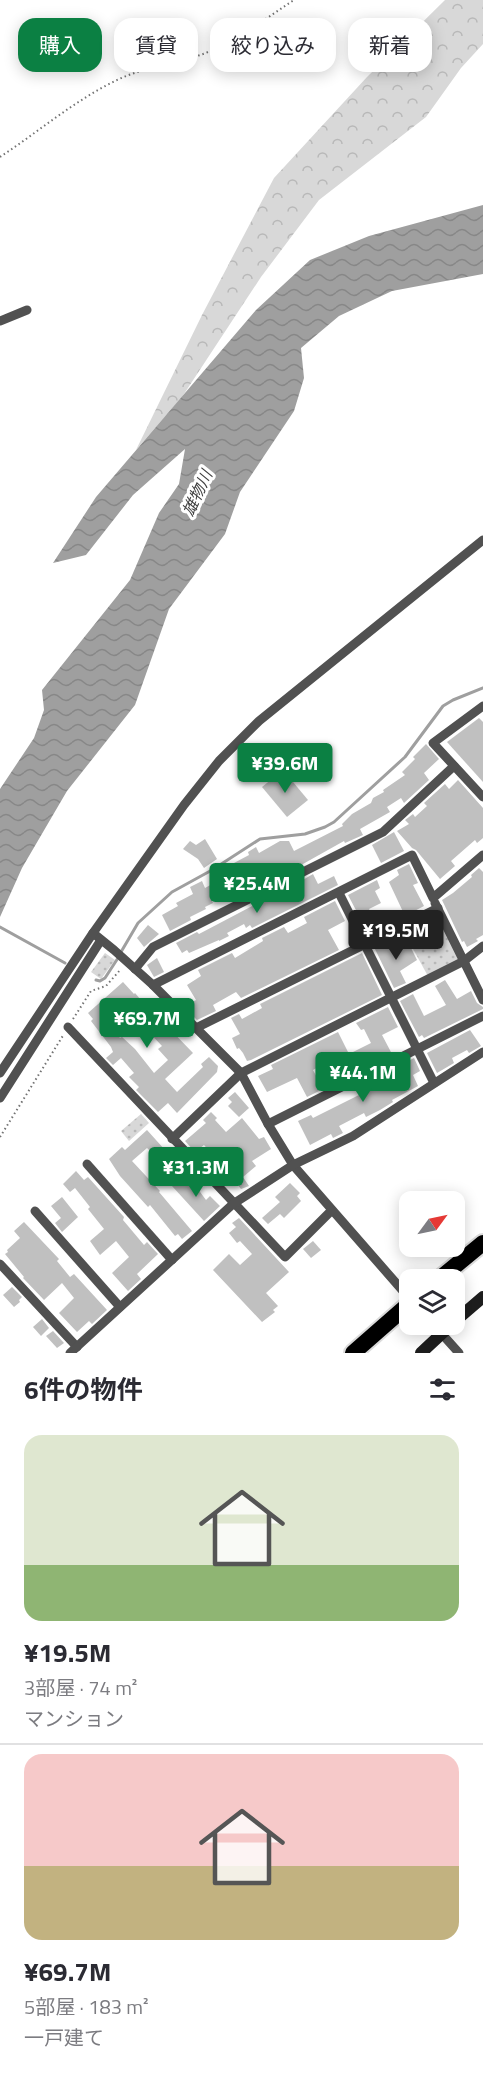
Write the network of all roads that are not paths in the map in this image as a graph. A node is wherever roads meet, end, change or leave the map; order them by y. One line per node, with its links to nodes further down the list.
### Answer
1 (27, 310): 2 (street)
2 (0, 321)
3 (483, 540): 11 (street)
4 (483, 706): 5 (street)
5 (454, 766): 6 (street); 16 (street)
6 (483, 797)
7 (483, 855): 9 (street)
8 (339, 893): 9 (street); 13 (street); 17 (street)
9 (433, 898): 10 (street)
10 (438, 908): 13 (street); 15 (street)
11 (93, 933): 12 (street); 25 (street)
12 (101, 940): 16 (street); 28 (street)
13 (364, 945): 18 (street); 22 (street)
14 (483, 946): 15 (street)
15 (464, 961): 18 (street); 19 (street)
16 (135, 969): 17 (street)
17 (153, 985): 22 (street)
18 (391, 998): 23 (street); 26 (street)
19 (483, 1000)
20 (483, 1016): 23 (street)
21 (68, 1027): 30 (street)
22 (196, 1028): 26 (street)
23 (417, 1050): 27 (street); 29 (street)
24 (483, 1052): 27 (street)
25 (0, 1073)
26 (241, 1073): 29 (street); 30 (street)
27 (434, 1083): 32 (street)
28 (0, 1098)
29 (268, 1124): 32 (street)
30 (172, 1139): 33 (street)
31 (87, 1164): 37 (street)
32 (293, 1165): 33 (street); 35 (street)
33 (233, 1204): 35 (street); 37 (street)
34 (35, 1211): 42 (street)
35 (331, 1211): 40 (street)
36 (483, 1243): 39 (highway)
37 (172, 1260): 42 (street)
38 (0, 1264): 47 (street)
39 (451, 1269)
40 (399, 1296)
41 (483, 1297): 44 (street)
42 (120, 1307): 47 (street)
43 (399, 1311): 48 (highway)
44 (465, 1313)
45 (440, 1335): 49 (street)
46 (442, 1335): 50 (street)
47 (74, 1350)
48 (353, 1353)
49 (421, 1353)
50 (459, 1353)

